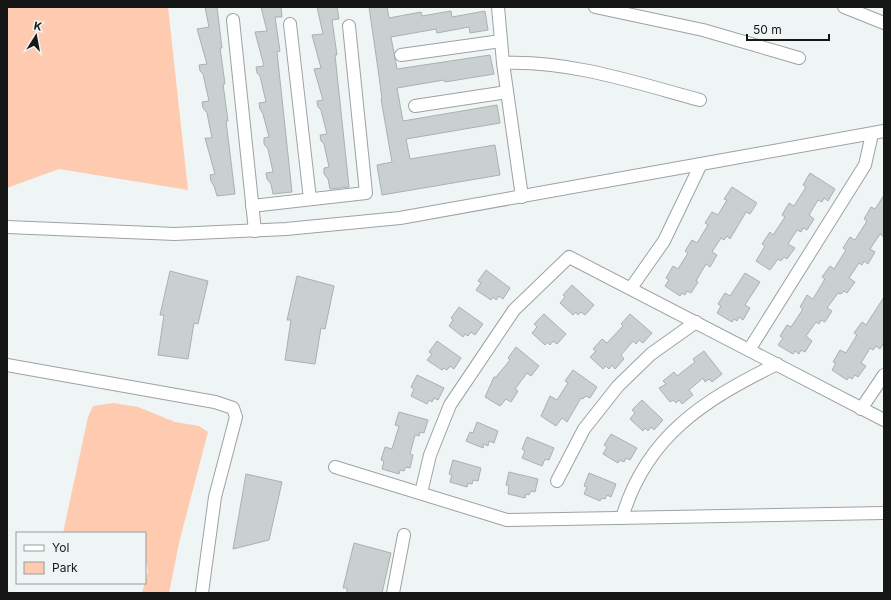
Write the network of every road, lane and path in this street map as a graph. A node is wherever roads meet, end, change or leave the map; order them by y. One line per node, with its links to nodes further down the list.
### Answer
1 (498, 7): 8 (street)
2 (595, 7): 10 (street)
3 (844, 7): 5 (street)
4 (233, 20): 20 (street)
5 (884, 22)
6 (290, 24): 19 (street)
7 (349, 26): 19 (street)
8 (501, 42): 9 (street); 11 (street)
9 (402, 55)
10 (799, 58)
11 (503, 63): 12 (street); 13 (street)
12 (507, 92): 14 (street); 18 (street)
13 (700, 100)
14 (415, 106)
15 (884, 131): 16 (street)
16 (872, 134): 17 (street); 25 (street)
17 (701, 164): 18 (street); 23 (street)
18 (522, 196): 22 (street)
19 (310, 200): 20 (street)
20 (252, 206): 22 (street)
21 (7, 228): 22 (street)
22 (254, 231)
23 (631, 288): 24 (street); 33 (street)
24 (696, 322): 25 (street); 32 (street)
25 (749, 350): 26 (street)
26 (776, 364): 29 (street); 35 (street)
27 (7, 365): 37 (street)
28 (884, 375): 29 (street)
29 (861, 409): 30 (street)
30 (884, 420)
31 (335, 467): 33 (street)
32 (557, 482)
33 (420, 493): 35 (street)
34 (884, 513): 35 (street)
35 (622, 518)
36 (404, 535): 38 (street)
37 (202, 593)
38 (393, 593)

